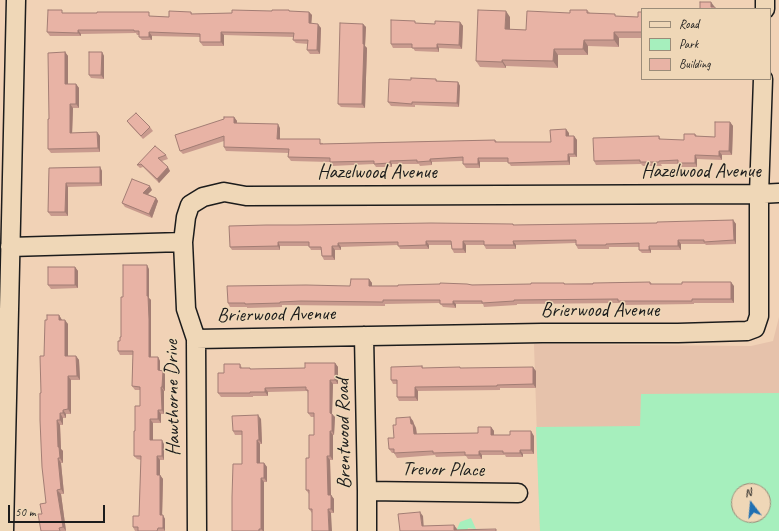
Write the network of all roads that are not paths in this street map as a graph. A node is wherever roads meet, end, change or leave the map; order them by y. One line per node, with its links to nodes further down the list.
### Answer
1 (16, 0): 6 (street)
2 (763, 80): 4 (street, Brierwood Avenue)
3 (779, 193): 4 (street, Hazelwood Avenue)
4 (759, 194): 5 (street, Hazelwood Avenue); 7 (street, Brierwood Avenue)
5 (183, 242): 6 (street); 8 (street, Hawthorne Drive)
6 (10, 247): 11 (street)
7 (364, 336): 8 (street, Brierwood Avenue); 9 (street, Brentwood Road)
8 (196, 339): 12 (street, Hawthorne Drive)
9 (368, 491): 10 (street, Trevor Place); 13 (street, Brentwood Road)
10 (518, 493)
11 (4, 531)
12 (196, 531)
13 (367, 531)

